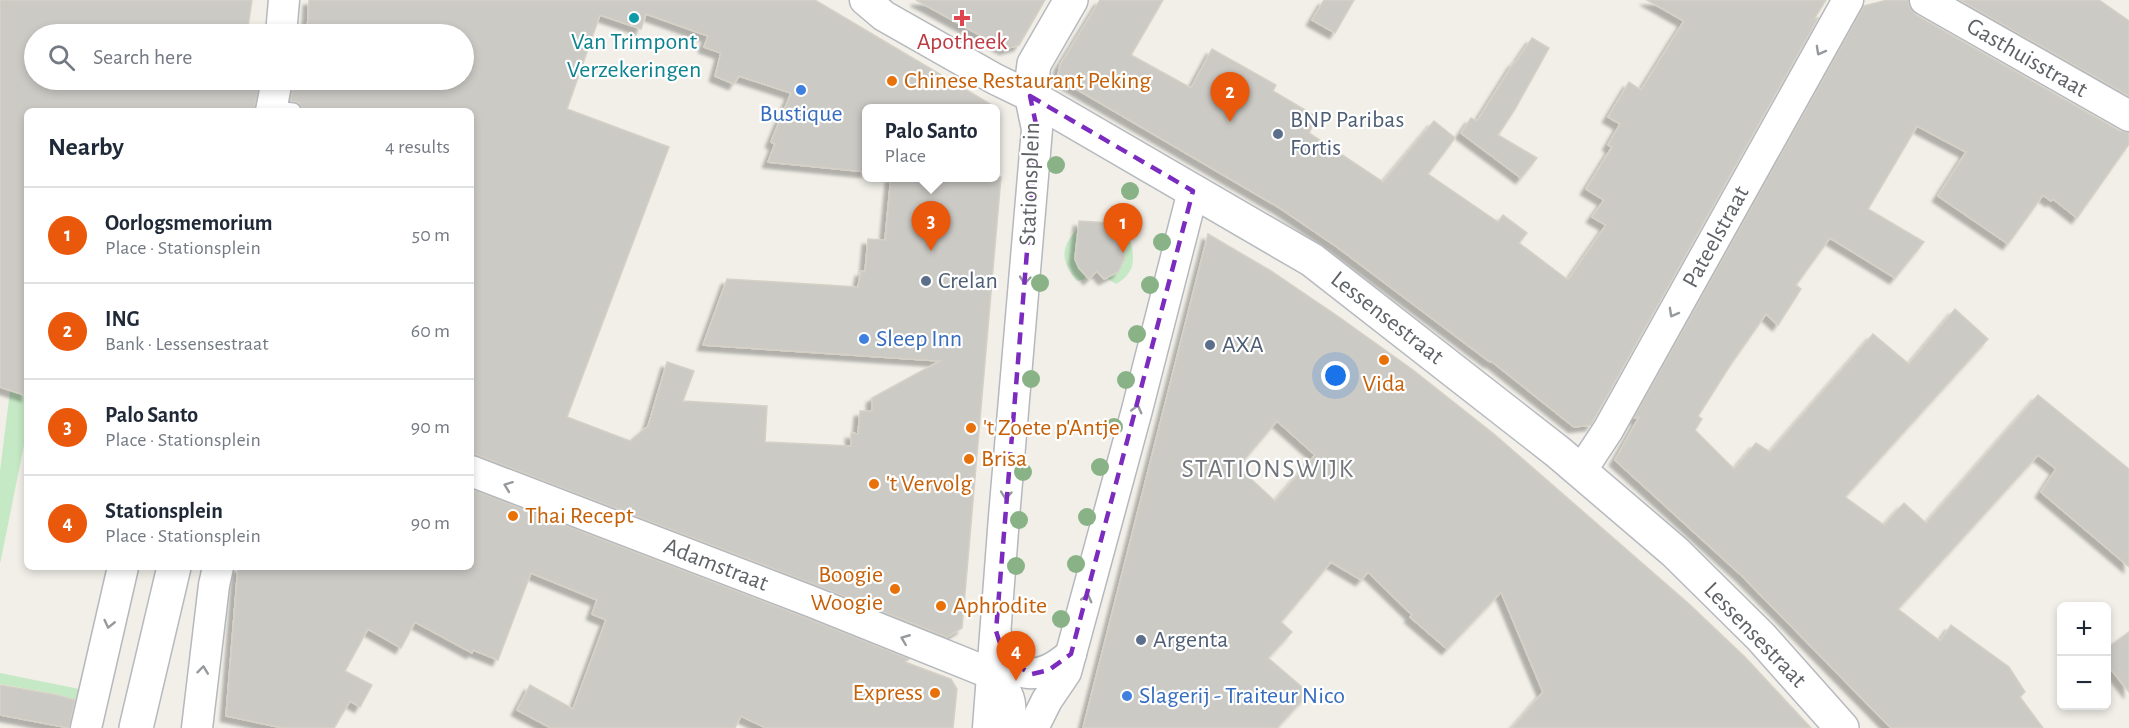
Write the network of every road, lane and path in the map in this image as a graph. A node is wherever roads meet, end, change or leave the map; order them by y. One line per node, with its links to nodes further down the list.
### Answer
1 (284, 0): 6 (street)
2 (865, 0): 8 (street, Lessensestraat)
3 (1071, 0): 8 (main road)
4 (1848, 0): 12 (street, Pateelstraat, one-way to 12)
5 (1924, 0): 10 (street, Gasthuisstraat)
6 (282, 24)
7 (277, 90): 9 (street)
8 (1030, 96): 11 (main road, Lessensestraat); 17 (street, Stationsplein, one-way to 17)
9 (278, 108)
10 (2129, 116)
11 (1193, 191): 12 (main road, Lessensestraat); 18 (street, one-way to 11)
12 (1581, 471): 26 (main road, Lessensestraat)
13 (474, 472): 19 (street, Adamstraat, one-way to 13)
14 (122, 570): 20 (street, one-way to 20)
15 (173, 570): 21 (main road)
16 (217, 570): 22 (street, one-way to 16)
17 (996, 631): 18 (street, Stationsplein); 19 (street, Stationsplein)
18 (1071, 654): 25 (street)
19 (992, 674): 23 (street, Stationsplein); 24 (street)
20 (86, 728)
21 (136, 728)
22 (197, 728)
23 (988, 728)
24 (1009, 728)
25 (1033, 728)
26 (1842, 728)

